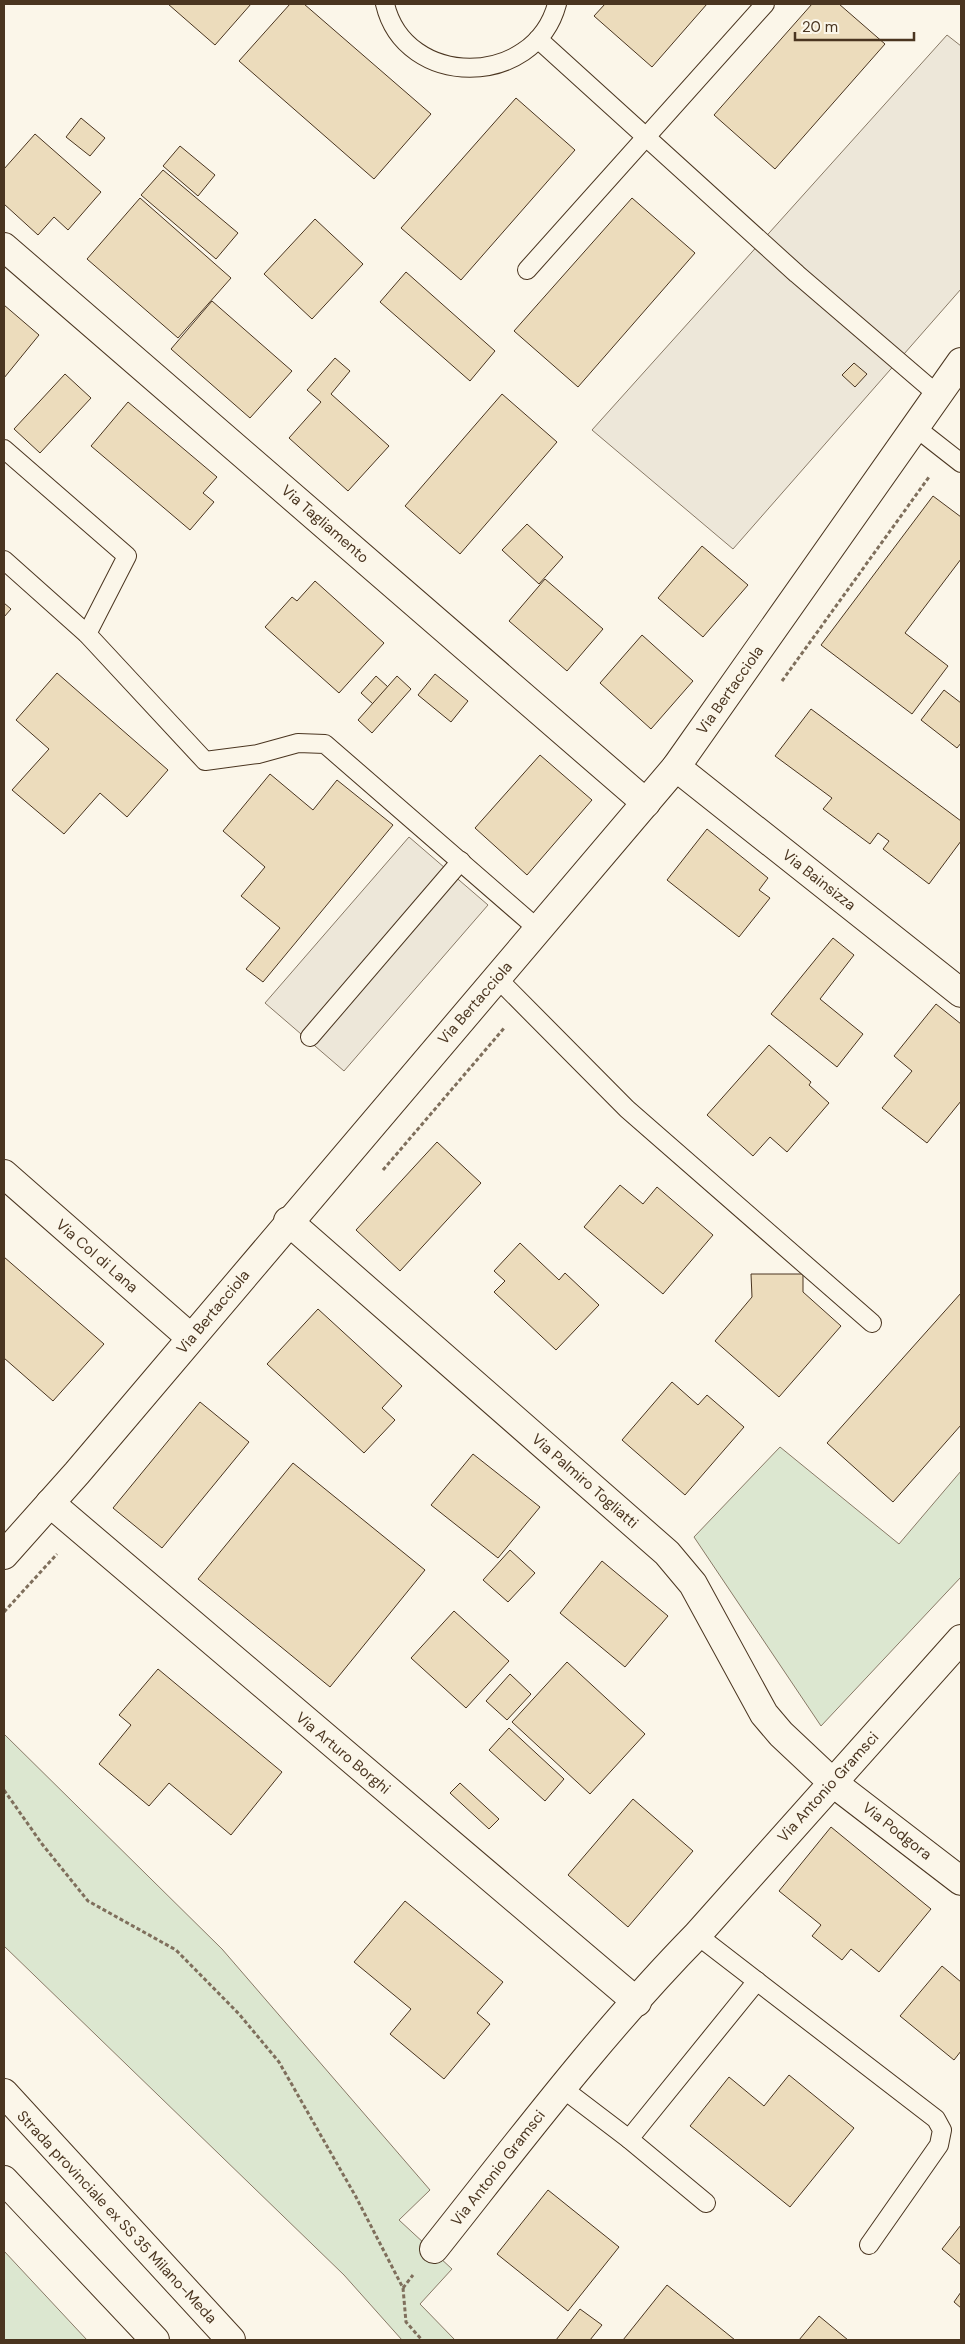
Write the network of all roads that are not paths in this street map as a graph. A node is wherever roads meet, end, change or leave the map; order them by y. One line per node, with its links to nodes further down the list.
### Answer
1 (385, 4): 4 (lane)
2 (557, 4): 4 (lane)
3 (765, 4): 5 (lane)
4 (538, 39): 5 (lane)
5 (646, 138): 7 (lane); 9 (lane)
6 (4, 246): 16 (main road, Via Tagliamento)
7 (527, 270)
8 (961, 362): 9 (main road, Via Bertacciola)
9 (938, 395): 10 (main road, Via Bertacciola)
10 (915, 427): 12 (lane); 15 (main road, Via Bertacciola)
11 (4, 449): 14 (lane)
12 (961, 463)
13 (4, 560): 14 (lane)
14 (87, 634): 17 (lane)
15 (676, 767): 16 (main road, Via Bertacciola); 20 (main road, Via Bainsizza)
16 (646, 803): 18 (main road, Via Bertacciola)
17 (461, 861): 18 (lane); 21 (lane)
18 (538, 929): 19 (main road, Via Bertacciola)
19 (497, 978): 23 (main road, Via Bertacciola); 24 (lane)
20 (961, 993)
21 (310, 1037)
22 (4, 1174): 25 (main road, Via Col di Lana)
23 (288, 1221): 25 (main road, Via Bertacciola); 29 (main road, Via Palmiro Togliatti)
24 (872, 1323)
25 (191, 1338): 26 (main road, Via Bertacciola)
26 (50, 1503): 27 (main road, Via Bertacciola); 33 (main road, Via Arturo Borghi)
27 (4, 1555)
28 (961, 1639): 29 (main road, Via Antonio Gramsci)
29 (832, 1782): 30 (main road, Via Podgora); 31 (main road, Via Antonio Gramsci)
30 (961, 1881)
31 (697, 1935): 32 (lane); 33 (main road, Via Antonio Gramsci)
32 (757, 1981): 36 (lane); 39 (lane)
33 (637, 2002): 34 (main road, Via Antonio Gramsci)
34 (562, 2088): 36 (lane); 40 (main road, Via Antonio Gramsci)
35 (4, 2093): 42 (main road, Strada provinciale ex SS 35 Milano-Meda)
36 (629, 2139): 38 (lane)
37 (4, 2180): 41 (main road)
38 (706, 2203)
39 (869, 2245)
40 (434, 2249)
41 (155, 2340)
42 (231, 2340)

